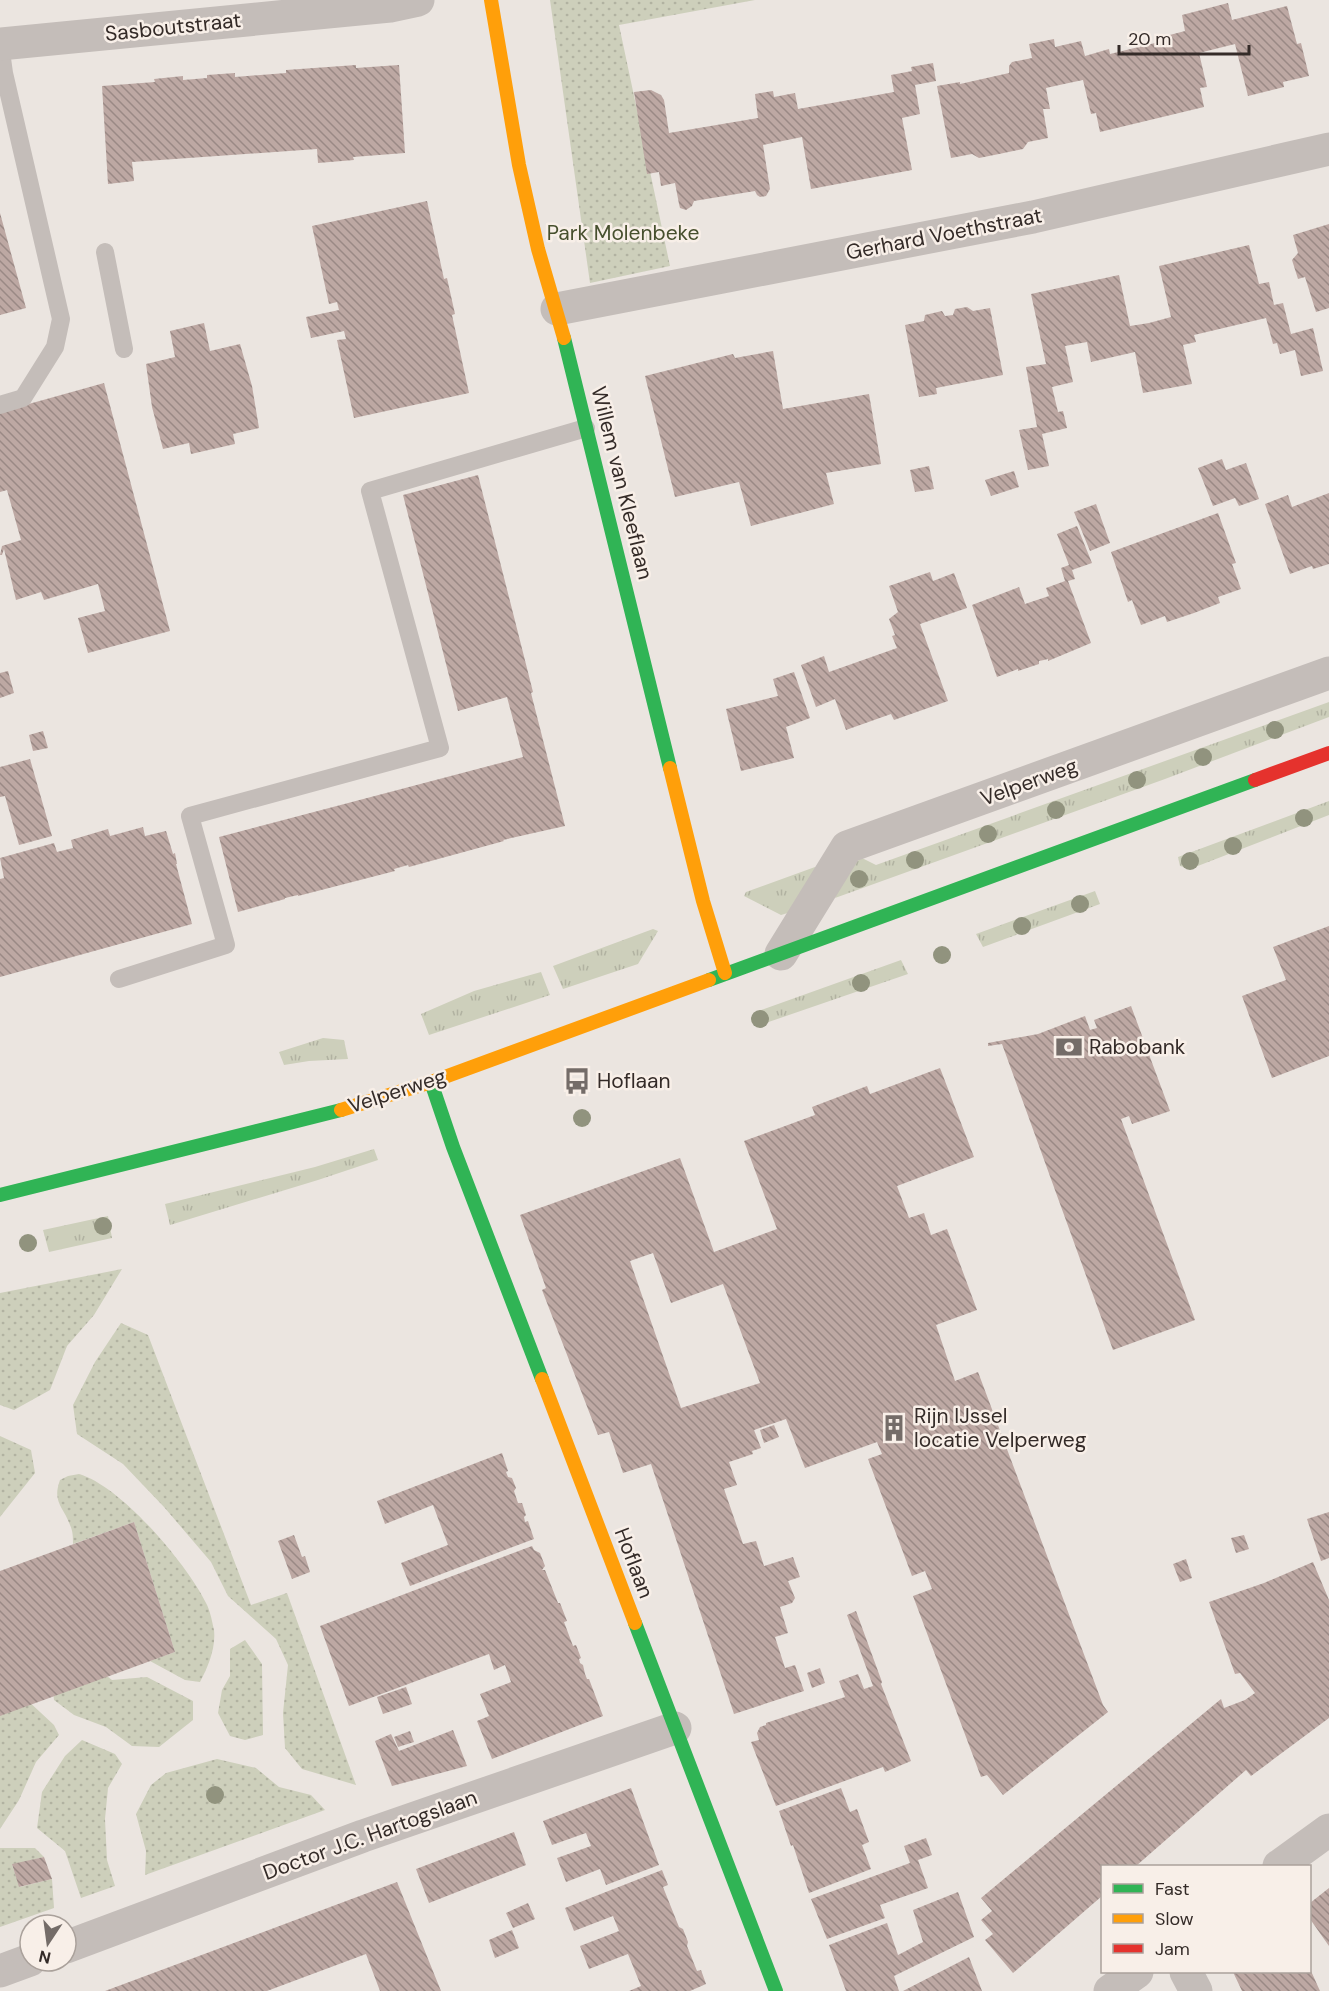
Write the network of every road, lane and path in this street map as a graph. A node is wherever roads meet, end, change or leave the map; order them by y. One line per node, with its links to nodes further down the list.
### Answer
1 (418, 0): 3 (street, Sasboutstraat)
2 (491, 0): 6 (street, Willem van Kleeflaan)
3 (0, 44): 8 (lane)
4 (1329, 149): 6 (street, Gerhard Voethstraat)
5 (105, 252): 7 (lane)
6 (557, 309): 9 (street, Willem van Kleeflaan)
7 (124, 349)
8 (0, 405)
9 (586, 428): 13 (street, Willem van Kleeflaan); 14 (lane)
10 (1329, 673): 12 (street, Velperweg)
11 (1329, 753): 12 (street, Velperweg)
12 (781, 954): 13 (street, Velperweg)
13 (725, 973): 15 (street, Velperweg)
14 (119, 979)
15 (430, 1082): 16 (street, Velperweg); 17 (street, Hoflaan)
16 (1, 1190)
17 (675, 1728): 20 (street, Doctor J.C. Hartogslaan); 23 (street, Hoflaan)
18 (1329, 1830): 19 (street)
19 (1281, 1865)
20 (78, 1943)
21 (1134, 1973): 24 (street)
22 (1187, 1973): 25 (street)
23 (776, 1991)
24 (1110, 1991)
25 (1196, 1991)

